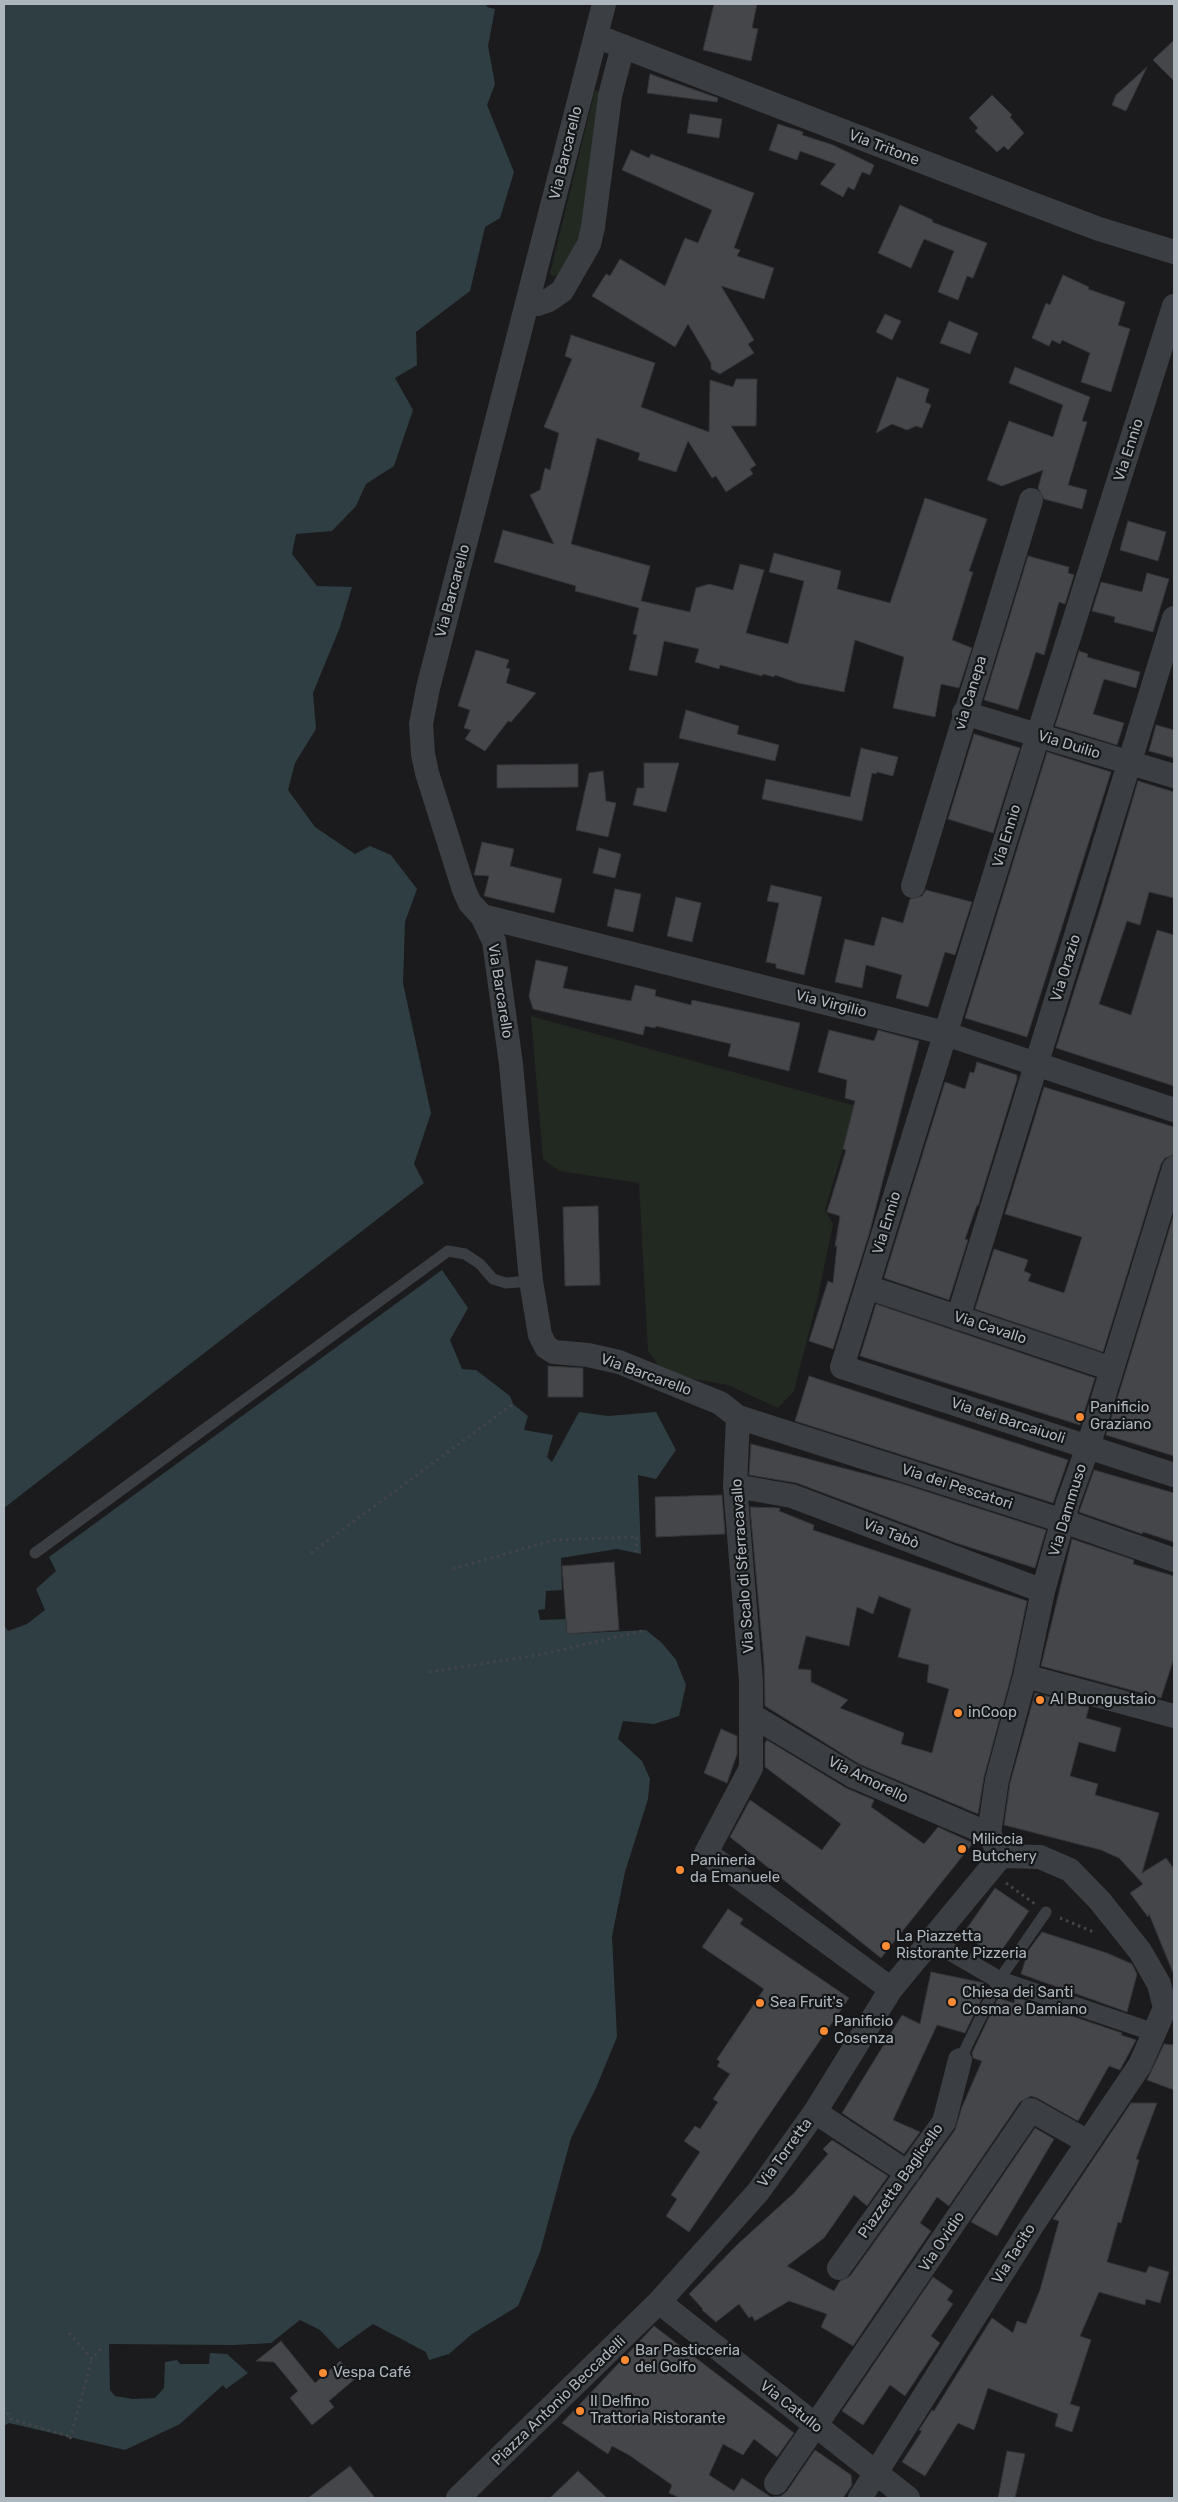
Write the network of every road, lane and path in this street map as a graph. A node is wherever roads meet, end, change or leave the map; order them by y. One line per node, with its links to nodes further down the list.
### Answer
1 (604, 4): 2 (street, Via Barcarello)
2 (596, 36): 3 (street, Via Tritone); 5 (street, Via Barcarello)
3 (623, 46): 4 (street, Via Tritone); 5 (street, Via Barcarello)
4 (1174, 252)
5 (529, 303): 14 (street, Via Barcarello)
6 (1174, 306): 10 (street, Via Ennio)
7 (1031, 500): 9 (street, via Canepa)
8 (1174, 618): 11 (street, Via Orazio)
9 (964, 713): 10 (street, Via Duilio); 13 (street, via Canepa)
10 (1038, 735): 11 (street, Via Duilio); 15 (street, Via Ennio)
11 (1129, 764): 12 (street, Via Duilio); 16 (street, Via Orazio)
12 (1174, 776)
13 (913, 886)
14 (482, 916): 15 (street, Via Virgilio); 19 (street, Via Barcarello)
15 (946, 1034): 16 (street, Via Virgilio); 20 (street, Via Ennio)
16 (1036, 1065): 17 (street, Via Virgilio); 21 (street, Via Orazio)
17 (1174, 1110)
18 (1174, 1168): 23 (street, Via Dammuso)
19 (531, 1281): 25 (street, Via Barcarello); 31 (lane)
20 (867, 1287): 21 (street, Via Cavallo); 22 (street, Via Ennio)
21 (958, 1318): 23 (street, Via Cavallo)
22 (842, 1367): 26 (street, Via dei Barcaiuoli)
23 (1112, 1369): 26 (street, Via Dammuso)
24 (513, 1404): 32 (path)
25 (738, 1416): 28 (street, Via Scalo di Sferracavallo); 29 (street, Via dei Pescatori)
26 (1088, 1447): 27 (street, Via dei Barcaiuoli); 29 (street, Via Dammuso)
27 (1174, 1475)
28 (735, 1486): 35 (street, Via Tabò); 39 (street, Via Scalo di Sferracavallo)
29 (1063, 1521): 33 (street, Via dei Pescatori); 35 (street, Via Dammuso)
30 (636, 1552): 34 (path)
31 (34, 1553)
32 (311, 1553)
33 (1174, 1560)
34 (453, 1569)
35 (1043, 1591): 38 (street, Via Dammuso)
36 (646, 1630): 37 (path)
37 (429, 1672)
38 (1025, 1676): 40 (street); 41 (street, Via Dammuso)
39 (753, 1716): 41 (street, Via Amorello); 47 (street, Via Scalo di Sferracavallo)
40 (1174, 1716)
41 (989, 1834): 42 (street)
42 (995, 1863): 43 (path); 45 (street, Via Torretta); 48 (street)
43 (1046, 1912): 44 (path); 46 (lane)
44 (1097, 1933)
45 (930, 1940): 46 (street); 47 (street, Via Torretta)
46 (999, 1980): 49 (street); 50 (lane)
47 (891, 1989): 51 (street, Via Torretta)
48 (1170, 2009): 49 (street, Via Tacito)
49 (1153, 2032): 52 (street, Via Tacito)
50 (960, 2060): 53 (street, Piazzetta Baglicello)
51 (815, 2112): 53 (street); 55 (street, Via Torretta)
52 (1088, 2142): 60 (street, Via Ovidio); 61 (street, Via Tacito)
53 (908, 2173): 54 (street, Piazzetta Baglicello)
54 (839, 2268)
55 (659, 2302): 60 (street, Via Catullo); 63 (street, Piazza Antonio Beccadelli)
56 (68, 2333): 58 (path)
57 (102, 2347): 58 (path)
58 (92, 2359): 59 (path)
59 (4, 2407)
60 (816, 2427): 61 (street, Via Catullo); 62 (street)
61 (875, 2474): 64 (street, Via Tacito); 65 (street, Via Catullo)
62 (776, 2483)
63 (458, 2498)
64 (860, 2498)
65 (908, 2498)

